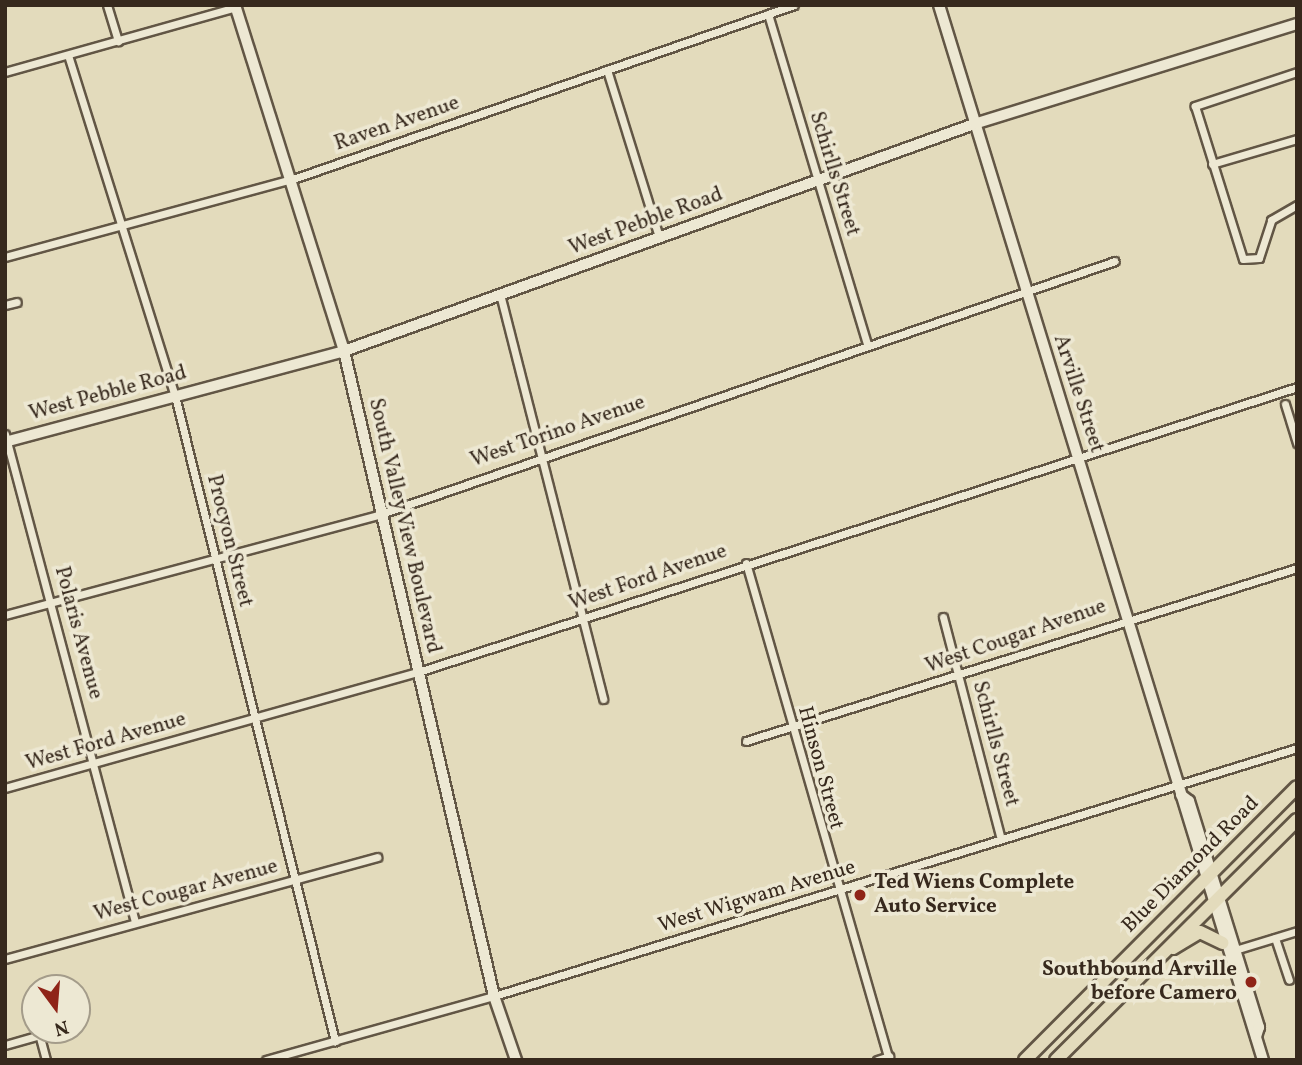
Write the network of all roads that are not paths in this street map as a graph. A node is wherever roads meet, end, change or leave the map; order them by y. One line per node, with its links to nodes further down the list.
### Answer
1 (107, 5): 7 (street)
2 (794, 5): 5 (street, Raven Avenue)
3 (939, 5): 12 (street, Arville Street)
4 (236, 6): 7 (street); 15 (street, South Valley View Boulevard)
5 (768, 14): 9 (street, Raven Avenue); 16 (street, Schirlls Street)
6 (1297, 24): 12 (street, West Pebble Road)
7 (118, 41): 8 (street)
8 (68, 55): 10 (street); 18 (street, Procyon Street)
9 (607, 70): 15 (street, Raven Avenue); 19 (street)
10 (5, 72)
11 (1297, 72): 14 (street)
12 (974, 124): 16 (street, West Pebble Road); 22 (street, Arville Street)
13 (1297, 139): 14 (street)
14 (1212, 164): 17 (street)
15 (293, 179): 18 (street, Raven Avenue); 27 (street, South Valley View Boulevard)
16 (818, 181): 19 (street, West Pebble Road); 26 (street, Schirlls Street)
17 (1297, 205)
18 (124, 226): 20 (street, Raven Avenue); 29 (street, Procyon Street)
19 (659, 237): 23 (street, West Pebble Road)
20 (5, 257)
21 (1115, 261): 22 (street, West Torino Avenue)
22 (1024, 290): 26 (street, West Torino Avenue); 34 (street, Arville Street)
23 (500, 294): 27 (street, West Pebble Road); 35 (street)
24 (17, 302): 25 (street)
25 (5, 305)
26 (867, 344): 35 (street, West Torino Avenue)
27 (344, 351): 29 (street, West Pebble Road); 36 (street, South Valley View Boulevard)
28 (1297, 387): 34 (street, West Ford Avenue)
29 (175, 396): 32 (street, West Pebble Road); 37 (street, Procyon Street)
30 (1285, 404): 31 (street)
31 (1295, 430): 33 (street)
32 (6, 439): 40 (street, Polaris Avenue)
33 (1297, 443)
34 (1077, 455): 38 (street, West Ford Avenue); 43 (street, Arville Street)
35 (541, 456): 36 (street, West Torino Avenue); 44 (street)
36 (381, 513): 37 (street, West Torino Avenue); 45 (street, South Valley View Boulevard)
37 (215, 558): 40 (street, West Torino Avenue); 48 (street, Procyon Street)
38 (746, 563): 44 (street, West Ford Avenue); 49 (street, Hinson Street)
39 (1297, 568): 43 (street, West Cougar Avenue)
40 (52, 602): 41 (street, West Torino Avenue); 52 (street, Polaris Avenue)
41 (5, 615)
42 (943, 617): 46 (street, Schirlls Street)
43 (1126, 618): 46 (street, West Cougar Avenue); 55 (street, Arville Street)
44 (583, 619): 45 (street, West Ford Avenue); 47 (street)
45 (418, 672): 48 (street, West Ford Avenue); 71 (street, South Valley View Boulevard)
46 (959, 675): 49 (street, West Cougar Avenue); 57 (street, Schirlls Street)
47 (603, 699)
48 (254, 718): 52 (street, West Ford Avenue); 60 (street, Procyon Street)
49 (791, 729): 50 (street, West Cougar Avenue); 61 (street, Hinson Street)
50 (746, 741)
51 (1297, 748): 55 (street, West Wigwam Avenue)
52 (94, 763): 54 (street, West Ford Avenue); 63 (street, Polaris Avenue)
53 (1297, 787): 59 (highway, Blue Diamond Road)
54 (5, 788)
55 (1180, 790): 57 (street, West Wigwam Avenue); 59 (street, Arville Street)
56 (1297, 820): 62 (highway, Blue Diamond Road)
57 (1001, 839): 61 (street, West Wigwam Avenue)
58 (377, 857): 60 (street, West Cougar Avenue)
59 (1207, 876): 62 (street, Arville Street); 78 (highway, Blue Diamond Road)
60 (295, 879): 63 (street, West Cougar Avenue); 73 (street, Procyon Street)
61 (836, 891): 71 (street, West Wigwam Avenue); 74 (street, Hinson Street)
62 (1215, 902): 66 (street, Arville Street); 67 (street, Arville Street); 68 (highway, Blue Diamond Road)
63 (135, 922): 69 (street, West Cougar Avenue)
64 (1297, 931): 65 (street)
65 (1275, 937): 67 (street); 70 (street)
66 (1223, 943): 68 (highway); 72 (street, Arville Street)
67 (1235, 950): 72 (street, Arville Street)
68 (1164, 953): 79 (highway, Blue Diamond Road)
69 (5, 959)
70 (1289, 980)
71 (494, 996): 73 (street, West Wigwam Avenue); 76 (street, South Valley View Boulevard)
72 (1256, 1037): 80 (street, Arville Street)
73 (335, 1041): 75 (street, West Wigwam Avenue)
74 (889, 1058): 77 (street)
75 (266, 1060)
76 (516, 1060)
77 (877, 1060)
78 (1025, 1060)
79 (1056, 1060)
80 (1263, 1060)

